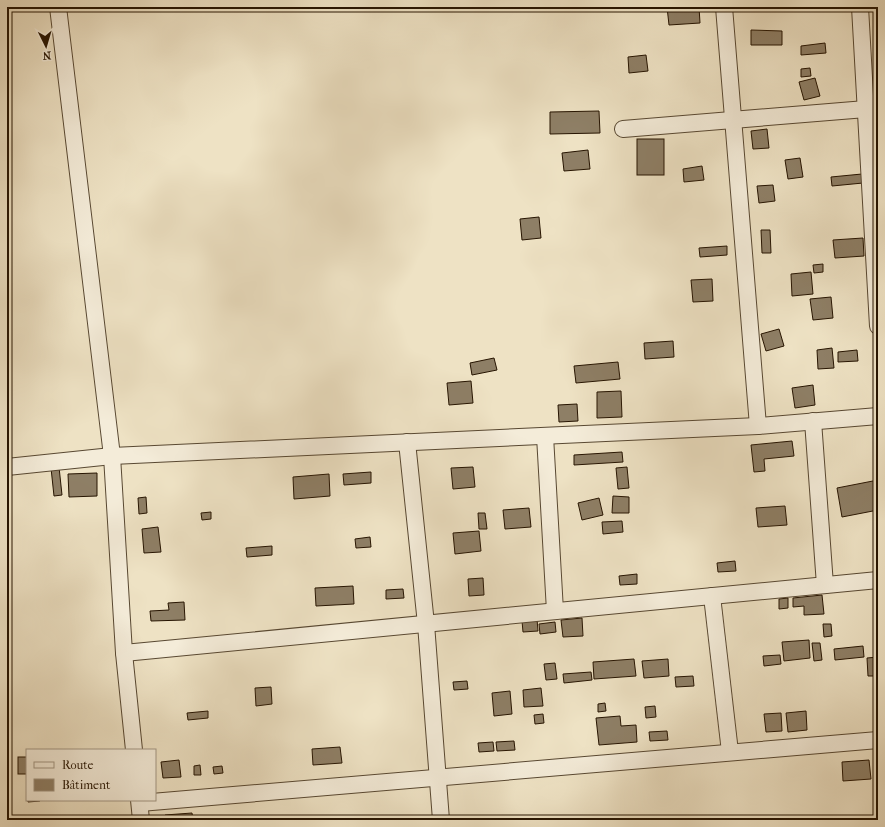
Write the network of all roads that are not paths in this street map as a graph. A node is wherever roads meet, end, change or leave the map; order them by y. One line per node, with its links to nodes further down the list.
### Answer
1 (58, 7): 13 (street)
2 (724, 7): 5 (street)
3 (860, 7): 4 (street)
4 (872, 109): 5 (street); 7 (street)
5 (733, 120): 6 (street); 10 (street)
6 (623, 128)
7 (878, 326)
8 (878, 416): 9 (street)
9 (813, 422): 10 (street); 16 (street)
10 (758, 426): 11 (street)
11 (544, 436): 12 (street); 18 (street)
12 (407, 442): 13 (street); 19 (street)
13 (112, 456): 14 (street); 20 (street)
14 (7, 467)
15 (878, 580): 16 (street)
16 (825, 585): 17 (street)
17 (712, 596): 18 (street); 23 (street)
18 (555, 611): 19 (street)
19 (426, 624): 20 (street); 24 (street)
20 (124, 653): 22 (street)
21 (878, 740): 23 (street)
22 (134, 749)
23 (730, 752): 24 (street)
24 (438, 778): 25 (street); 28 (street)
25 (156, 800)
26 (139, 801): 27 (street)
27 (141, 820)
28 (440, 820)

